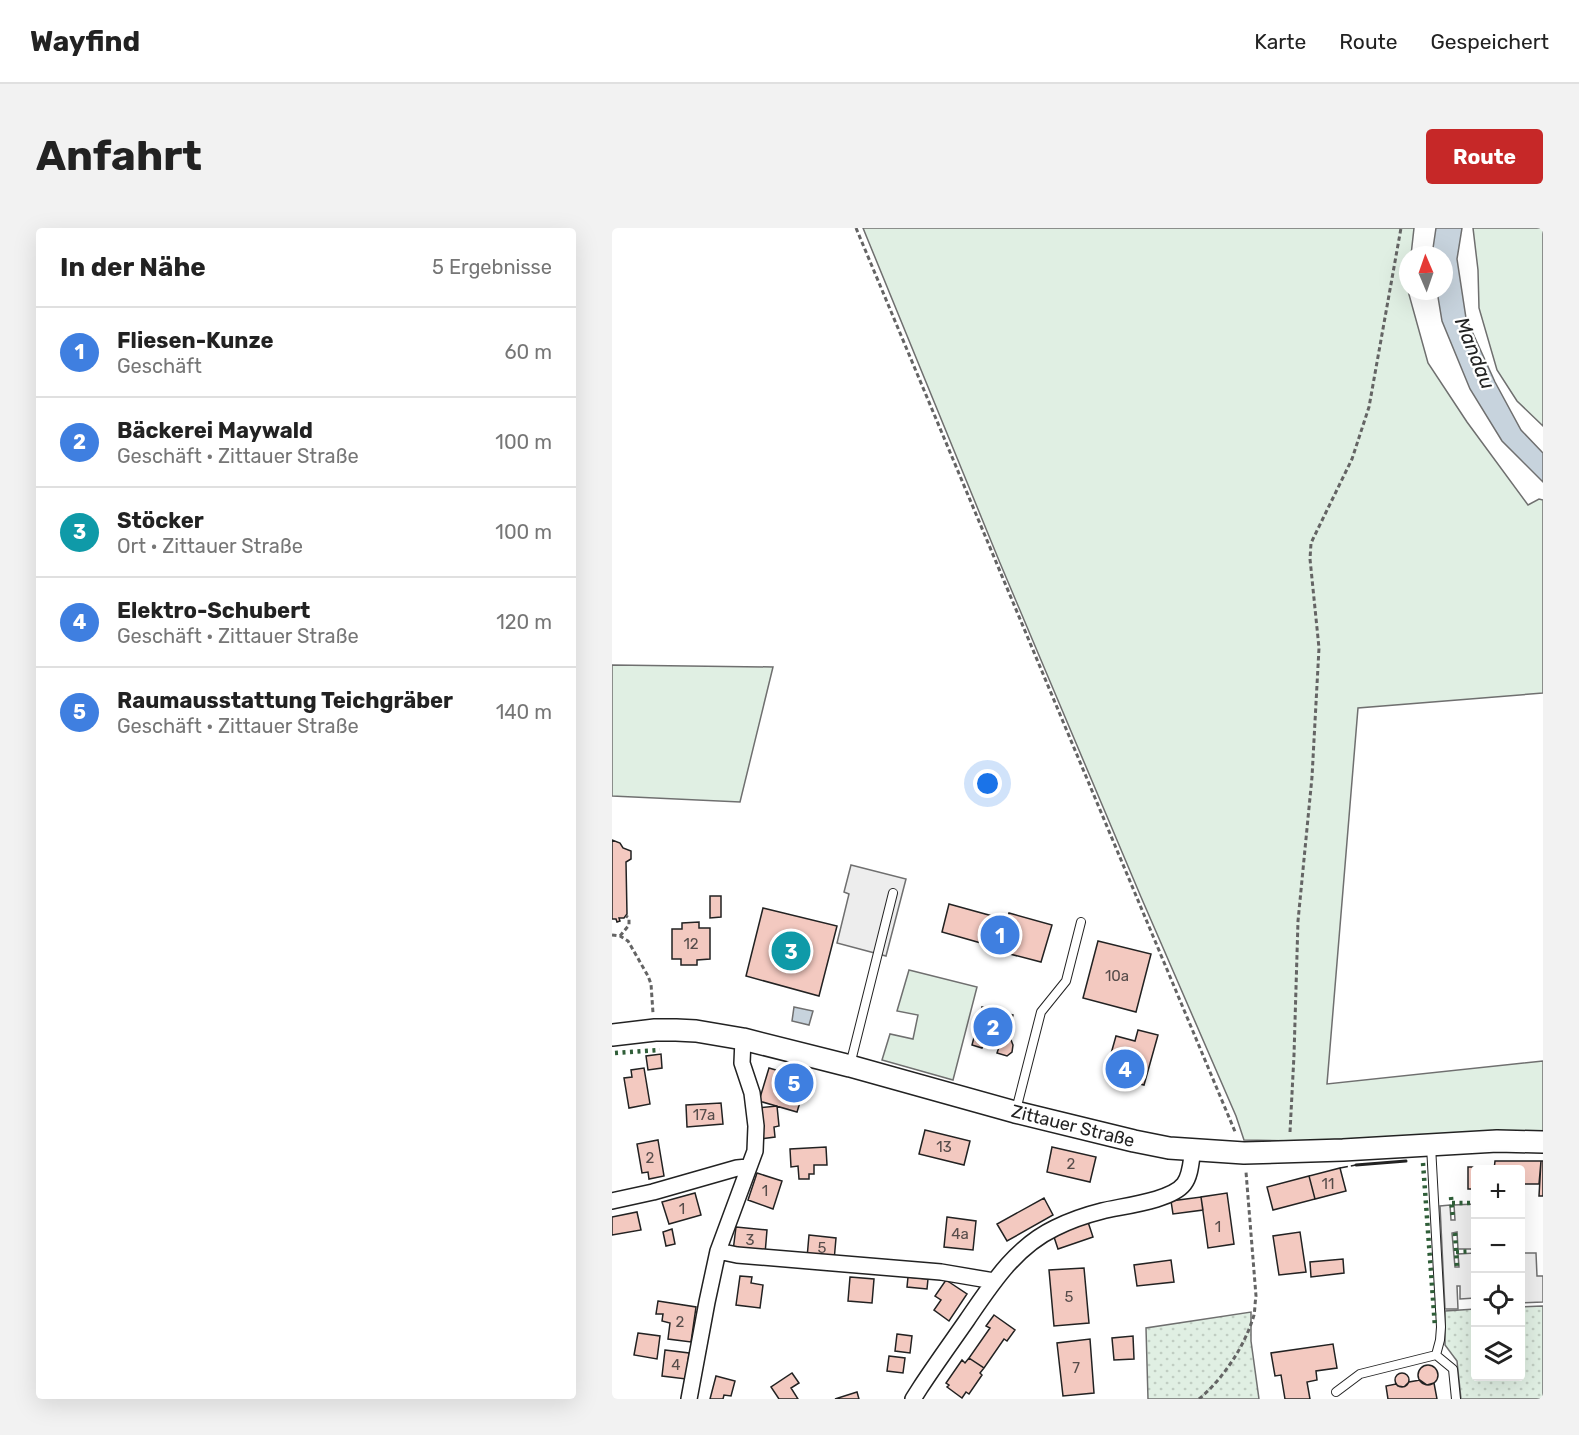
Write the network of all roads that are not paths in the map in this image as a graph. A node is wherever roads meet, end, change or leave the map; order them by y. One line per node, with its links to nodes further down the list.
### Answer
1 (893, 893): 5 (lane)
2 (1081, 922): 6 (lane)
3 (612, 1035): 4 (main road, Zittauer Straße)
4 (743, 1039): 5 (main road, Zittauer Straße); 10 (street)
5 (850, 1066): 6 (main road, Zittauer Straße)
6 (1015, 1112): 9 (main road, Zittauer Straße)
7 (1543, 1142): 8 (main road, Zittauer Straße)
8 (1431, 1144): 9 (main road, Zittauer Straße); 14 (lane)
9 (1193, 1149): 13 (street)
10 (748, 1167): 11 (street); 12 (street)
11 (612, 1201)
12 (718, 1251): 13 (street); 16 (street)
13 (994, 1281): 17 (street)
14 (1436, 1355): 15 (lane); 18 (lane)
15 (1336, 1392)
16 (689, 1399)
17 (913, 1399)
18 (1456, 1399)

